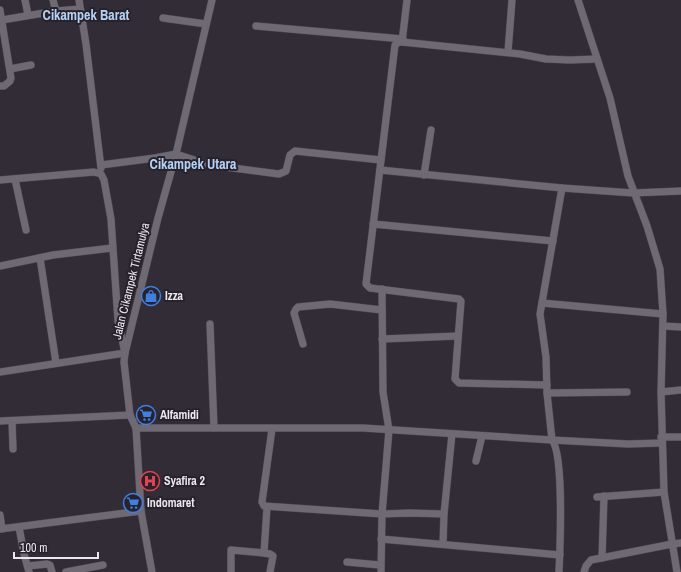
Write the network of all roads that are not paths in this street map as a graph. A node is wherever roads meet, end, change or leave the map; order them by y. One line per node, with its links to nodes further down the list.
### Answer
1 (25, 0): 11 (street)
2 (53, 0): 10 (street)
3 (78, 0): 8 (street)
4 (212, 0): 14 (street, Jalan Cikampek Tirtamulya)
5 (407, 0): 16 (street)
6 (512, 0): 17 (street)
7 (578, 0): 18 (street)
8 (80, 9): 10 (street); 25 (street)
9 (0, 10): 13 (street)
10 (56, 11): 11 (street)
11 (28, 15): 13 (street)
12 (163, 18): 14 (street)
13 (2, 20): 20 (street)
14 (206, 24): 23 (street, Jalan Cikampek Tirtamulya)
15 (256, 26): 16 (street)
16 (403, 41): 17 (street); 24 (street)
17 (508, 52): 18 (street)
18 (597, 59): 33 (street)
19 (31, 65): 20 (street)
20 (10, 68): 21 (street)
21 (0, 86)
22 (431, 130): 28 (street)
23 (176, 154): 24 (street); 25 (street); 50 (street, Jalan Cikampek Tirtamulya)
24 (381, 160): 26 (street)
25 (101, 165): 27 (street)
26 (380, 170): 28 (street); 34 (street)
27 (101, 174): 29 (street); 37 (street)
28 (424, 175): 31 (street)
29 (15, 179): 30 (street); 35 (street)
30 (0, 180)
31 (562, 188): 33 (street); 36 (street)
32 (681, 191): 33 (street)
33 (633, 192): 43 (street)
34 (373, 224): 36 (street); 40 (street)
35 (26, 230)
36 (553, 241): 41 (street)
37 (112, 248): 38 (street); 50 (street)
38 (40, 258): 39 (street); 51 (street)
39 (0, 266)
40 (382, 290): 42 (street); 47 (street)
41 (542, 302): 43 (street); 53 (street)
42 (382, 310): 48 (street); 49 (street)
43 (663, 314): 45 (street)
44 (210, 324): 62 (street)
45 (663, 326): 46 (street); 56 (street)
46 (681, 327)
47 (458, 336): 48 (street); 53 (street)
48 (382, 339): 64 (street)
49 (303, 344)
50 (125, 353): 51 (street); 58 (street, Jalan Cikampek Tirtamulya)
51 (56, 363): 52 (street)
52 (0, 372)
53 (547, 385): 57 (street)
54 (681, 390): 56 (street)
55 (627, 392): 57 (street)
56 (660, 392): 69 (street)
57 (547, 393): 68 (street)
58 (130, 415): 60 (street); 61 (street, Jalan Cikampek Tirtamulya)
59 (0, 421): 60 (street)
60 (12, 421): 70 (street)
61 (136, 428): 62 (street); 74 (street, Jalan Cikampek Tirtamulya)
62 (214, 428): 63 (street)
63 (272, 429): 64 (street); 73 (street)
64 (389, 430): 65 (street); 75 (street)
65 (452, 434): 66 (street); 76 (street)
66 (482, 436): 68 (street); 71 (street)
67 (681, 438): 69 (street)
68 (552, 440): 69 (street); 85 (street)
69 (662, 440): 72 (street)
70 (12, 449)
71 (476, 461)
72 (664, 492): 83 (street); 86 (street)
73 (267, 507): 75 (street); 84 (street)
74 (141, 511): 78 (street); 93 (street, Jalan Cikampek Tirtamulya)
75 (382, 514): 76 (street); 80 (street)
76 (444, 514): 82 (street)
77 (0, 515): 79 (street)
78 (19, 527): 79 (street); 90 (street)
79 (1, 529)
80 (380, 539): 82 (street); 89 (street)
81 (681, 543): 83 (street)
82 (443, 544): 85 (street)
83 (672, 544): 86 (street); 98 (street)
84 (264, 553): 94 (street); 95 (street)
85 (560, 555): 96 (street)
86 (602, 558): 97 (street)
87 (347, 562): 89 (street)
88 (103, 565): 92 (street)
89 (380, 568)
90 (28, 569): 91 (street)
91 (52, 572)
92 (66, 572)
93 (152, 572)
94 (231, 572)
95 (270, 572)
96 (559, 572)
97 (584, 572)
98 (677, 572)

